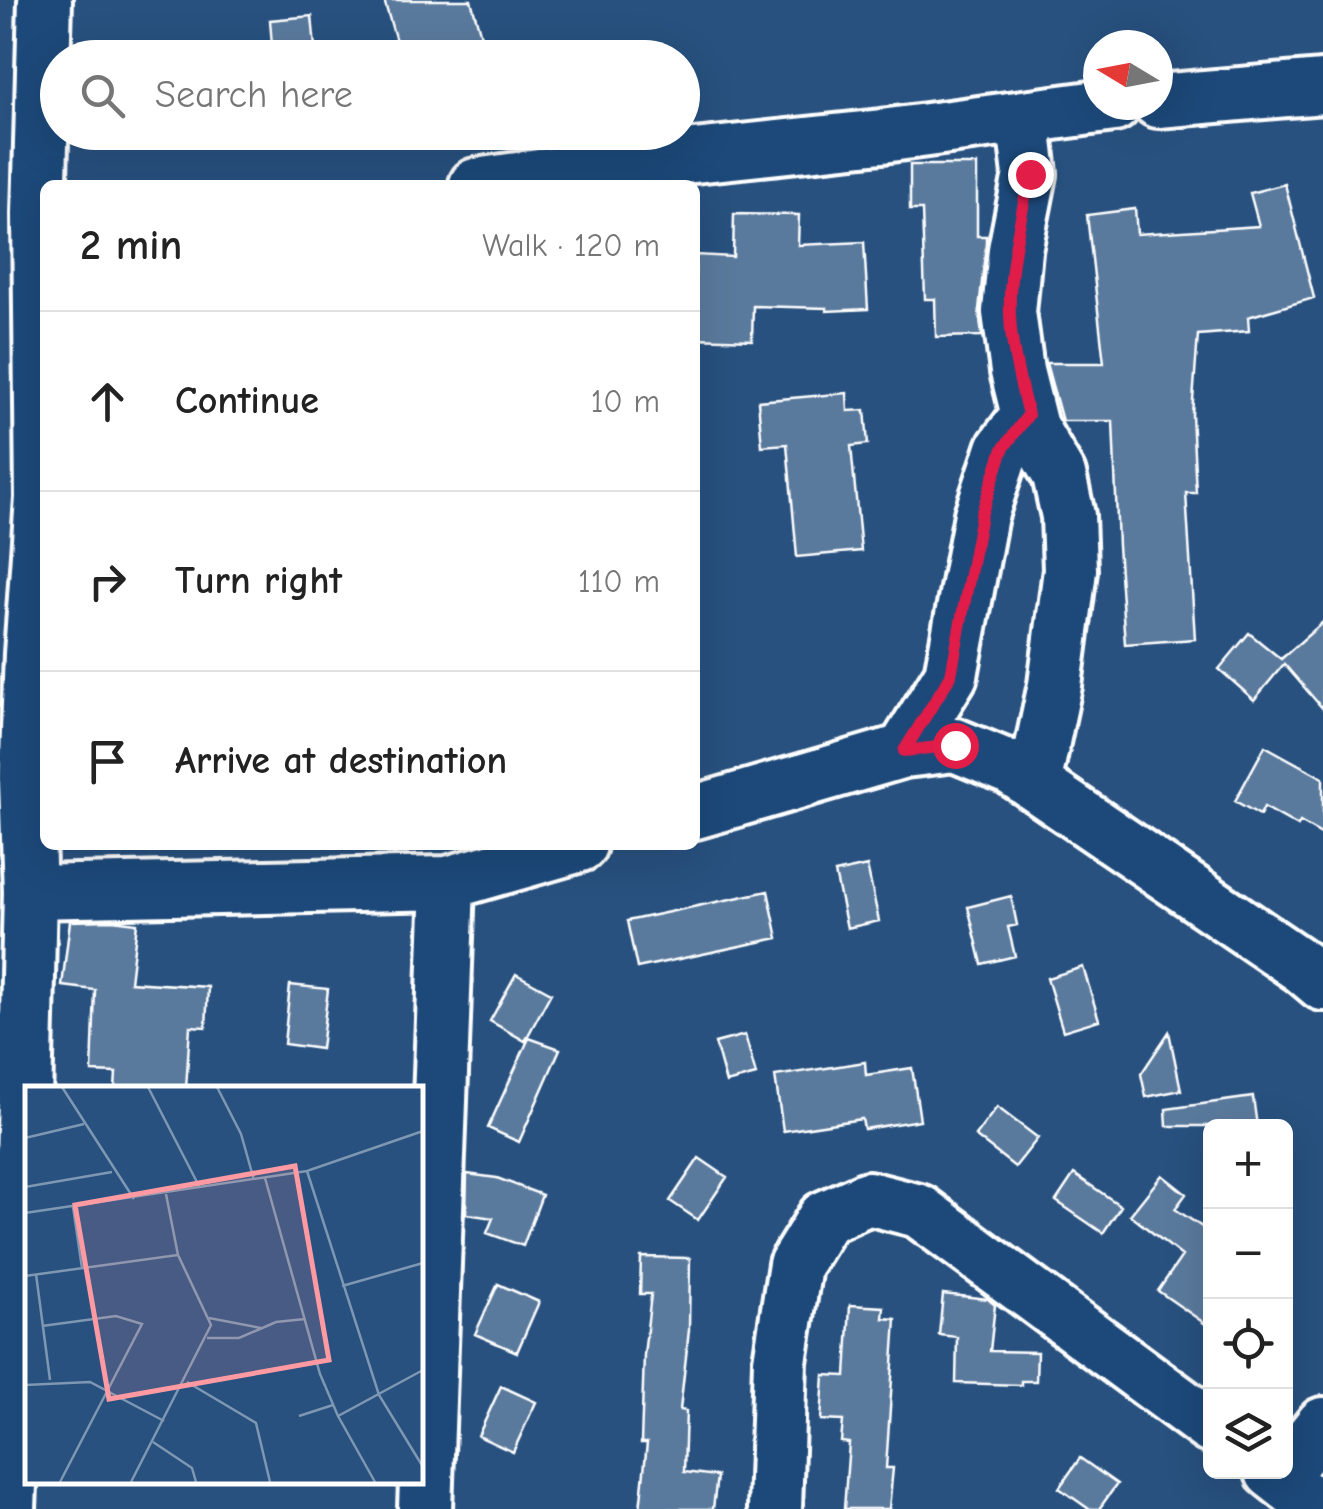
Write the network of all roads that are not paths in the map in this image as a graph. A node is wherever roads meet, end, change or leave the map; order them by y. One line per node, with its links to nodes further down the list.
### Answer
1 (45, 0): 2 (street)
2 (44, 40)
3 (1323, 86): 4 (street)
4 (1173, 100)
5 (1083, 109): 6 (street)
6 (1024, 117): 9 (street); 12 (street)
7 (43, 150): 8 (street)
8 (42, 180)
9 (511, 180)
10 (40, 221): 11 (street)
11 (20, 293): 13 (street)
12 (1028, 415): 16 (street); 17 (street)
13 (40, 479)
14 (40, 511): 15 (street)
15 (16, 661): 21 (street)
16 (904, 751): 17 (street); 18 (street)
17 (1034, 784): 22 (street)
18 (700, 811)
19 (563, 850): 20 (street)
20 (448, 883): 21 (street); 28 (street)
21 (30, 892): 23 (street)
22 (1317, 965)
23 (12, 1110): 27 (street)
24 (1203, 1421): 29 (street)
25 (1323, 1424): 26 (street)
26 (1283, 1485)
27 (9, 1509)
28 (425, 1509)
29 (776, 1509)

